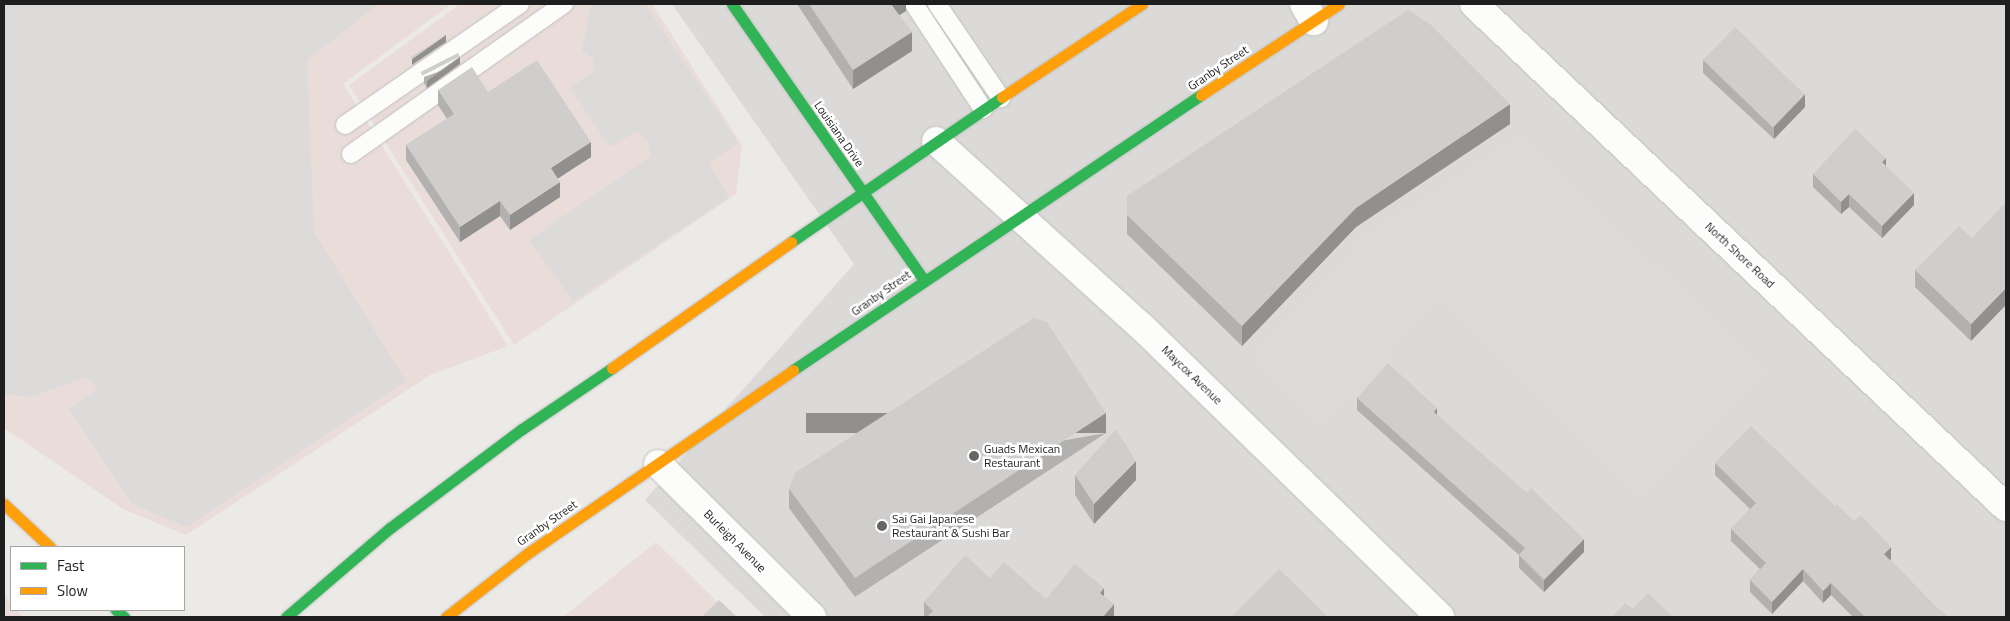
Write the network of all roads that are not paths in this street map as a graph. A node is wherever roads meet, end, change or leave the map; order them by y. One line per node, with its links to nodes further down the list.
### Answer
1 (520, 4): 12 (lane)
2 (564, 4): 14 (lane)
3 (732, 4): 15 (main road, Louisiana Drive)
4 (914, 4): 11 (lane)
5 (937, 4): 10 (lane)
6 (1142, 4): 10 (main road)
7 (1340, 4): 9 (main road, Granby Street)
8 (1474, 4): 20 (street, North Shore Road)
9 (1309, 12): 16 (main road, Granby Street)
10 (1000, 98): 11 (main road)
11 (983, 109): 13 (main road)
12 (345, 125)
13 (936, 142): 15 (main road); 16 (street, Maycox Avenue)
14 (351, 154)
15 (862, 191): 17 (main road, Louisiana Drive); 22 (main road)
16 (1019, 216): 17 (main road, Granby Street); 25 (street, Maycox Avenue)
17 (924, 280): 18 (main road, Granby Street)
18 (658, 464): 23 (main road, Granby Street); 24 (street, Burleigh Avenue)
19 (4, 504): 21 (main road)
20 (2006, 507)
21 (49, 546)
22 (286, 617)
23 (446, 617)
24 (812, 617)
25 (1440, 617)

